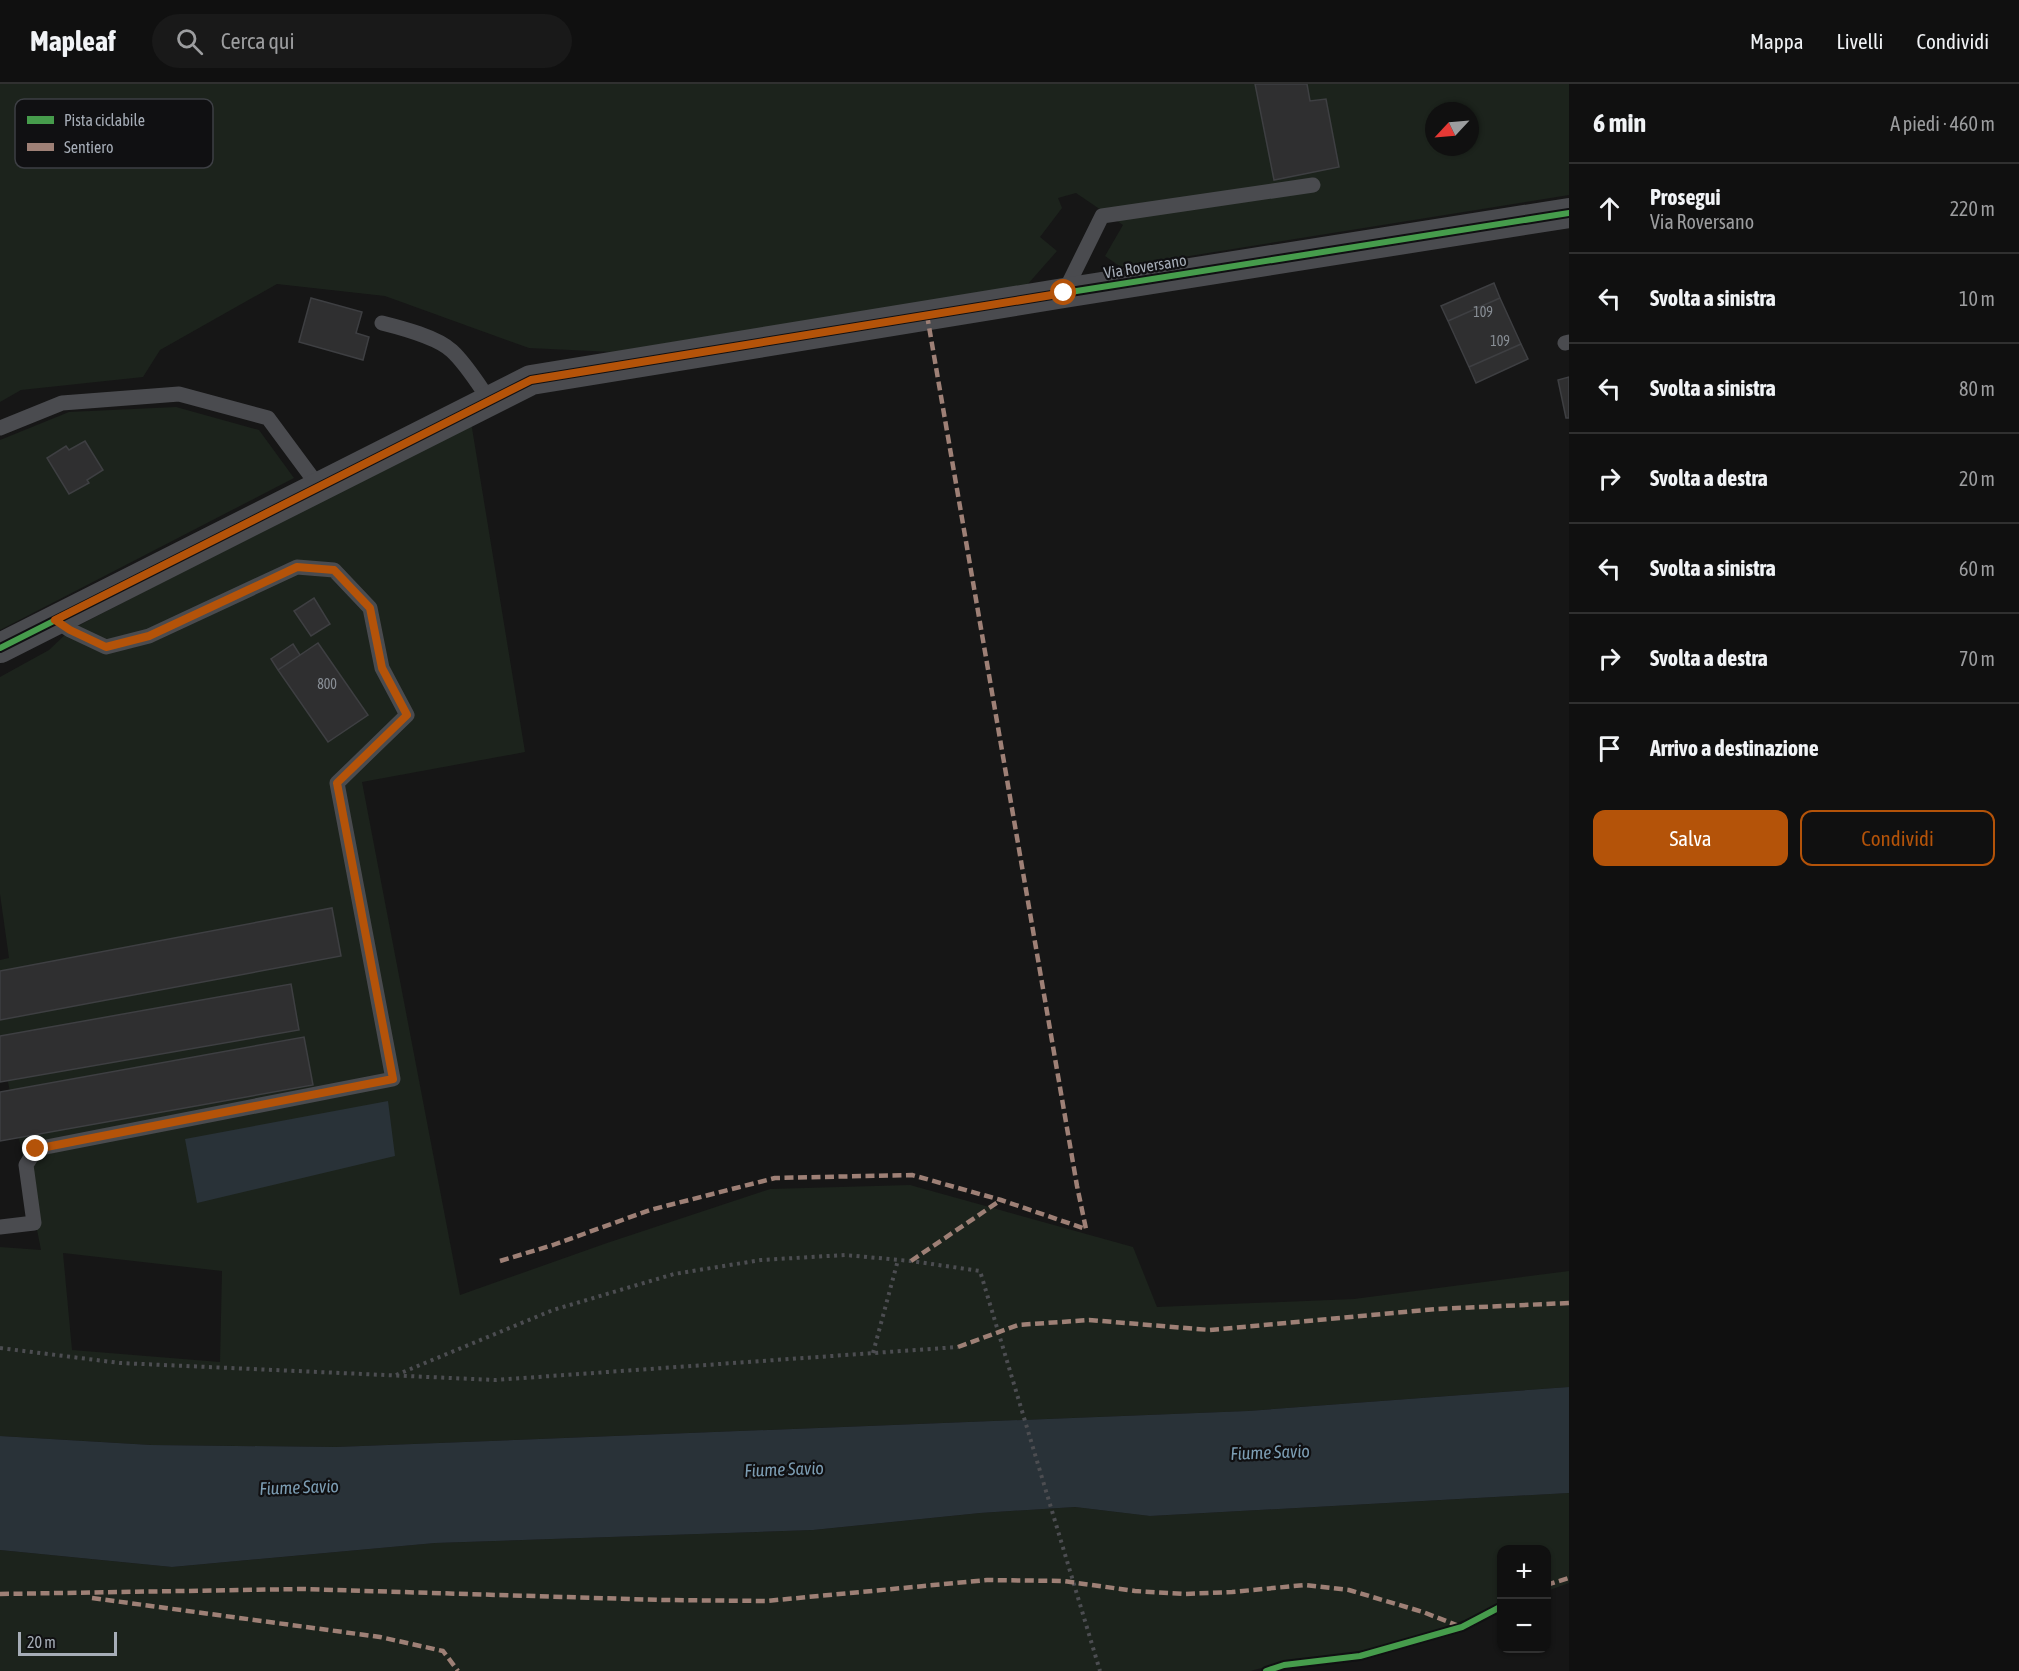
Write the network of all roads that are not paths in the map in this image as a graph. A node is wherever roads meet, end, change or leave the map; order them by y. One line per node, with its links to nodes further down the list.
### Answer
1 (1313, 185): 3 (lane)
2 (1569, 213): 3 (street, Via Roversano)
3 (1064, 293): 5 (street, Via Roversano)
4 (382, 323): 5 (lane)
5 (490, 401): 7 (street, Via Roversano)
6 (0, 428): 7 (lane)
7 (319, 487): 8 (street, Via Roversano)
8 (55, 620): 9 (street, Via Roversano); 10 (lane)
9 (0, 648)
10 (0, 1227)

